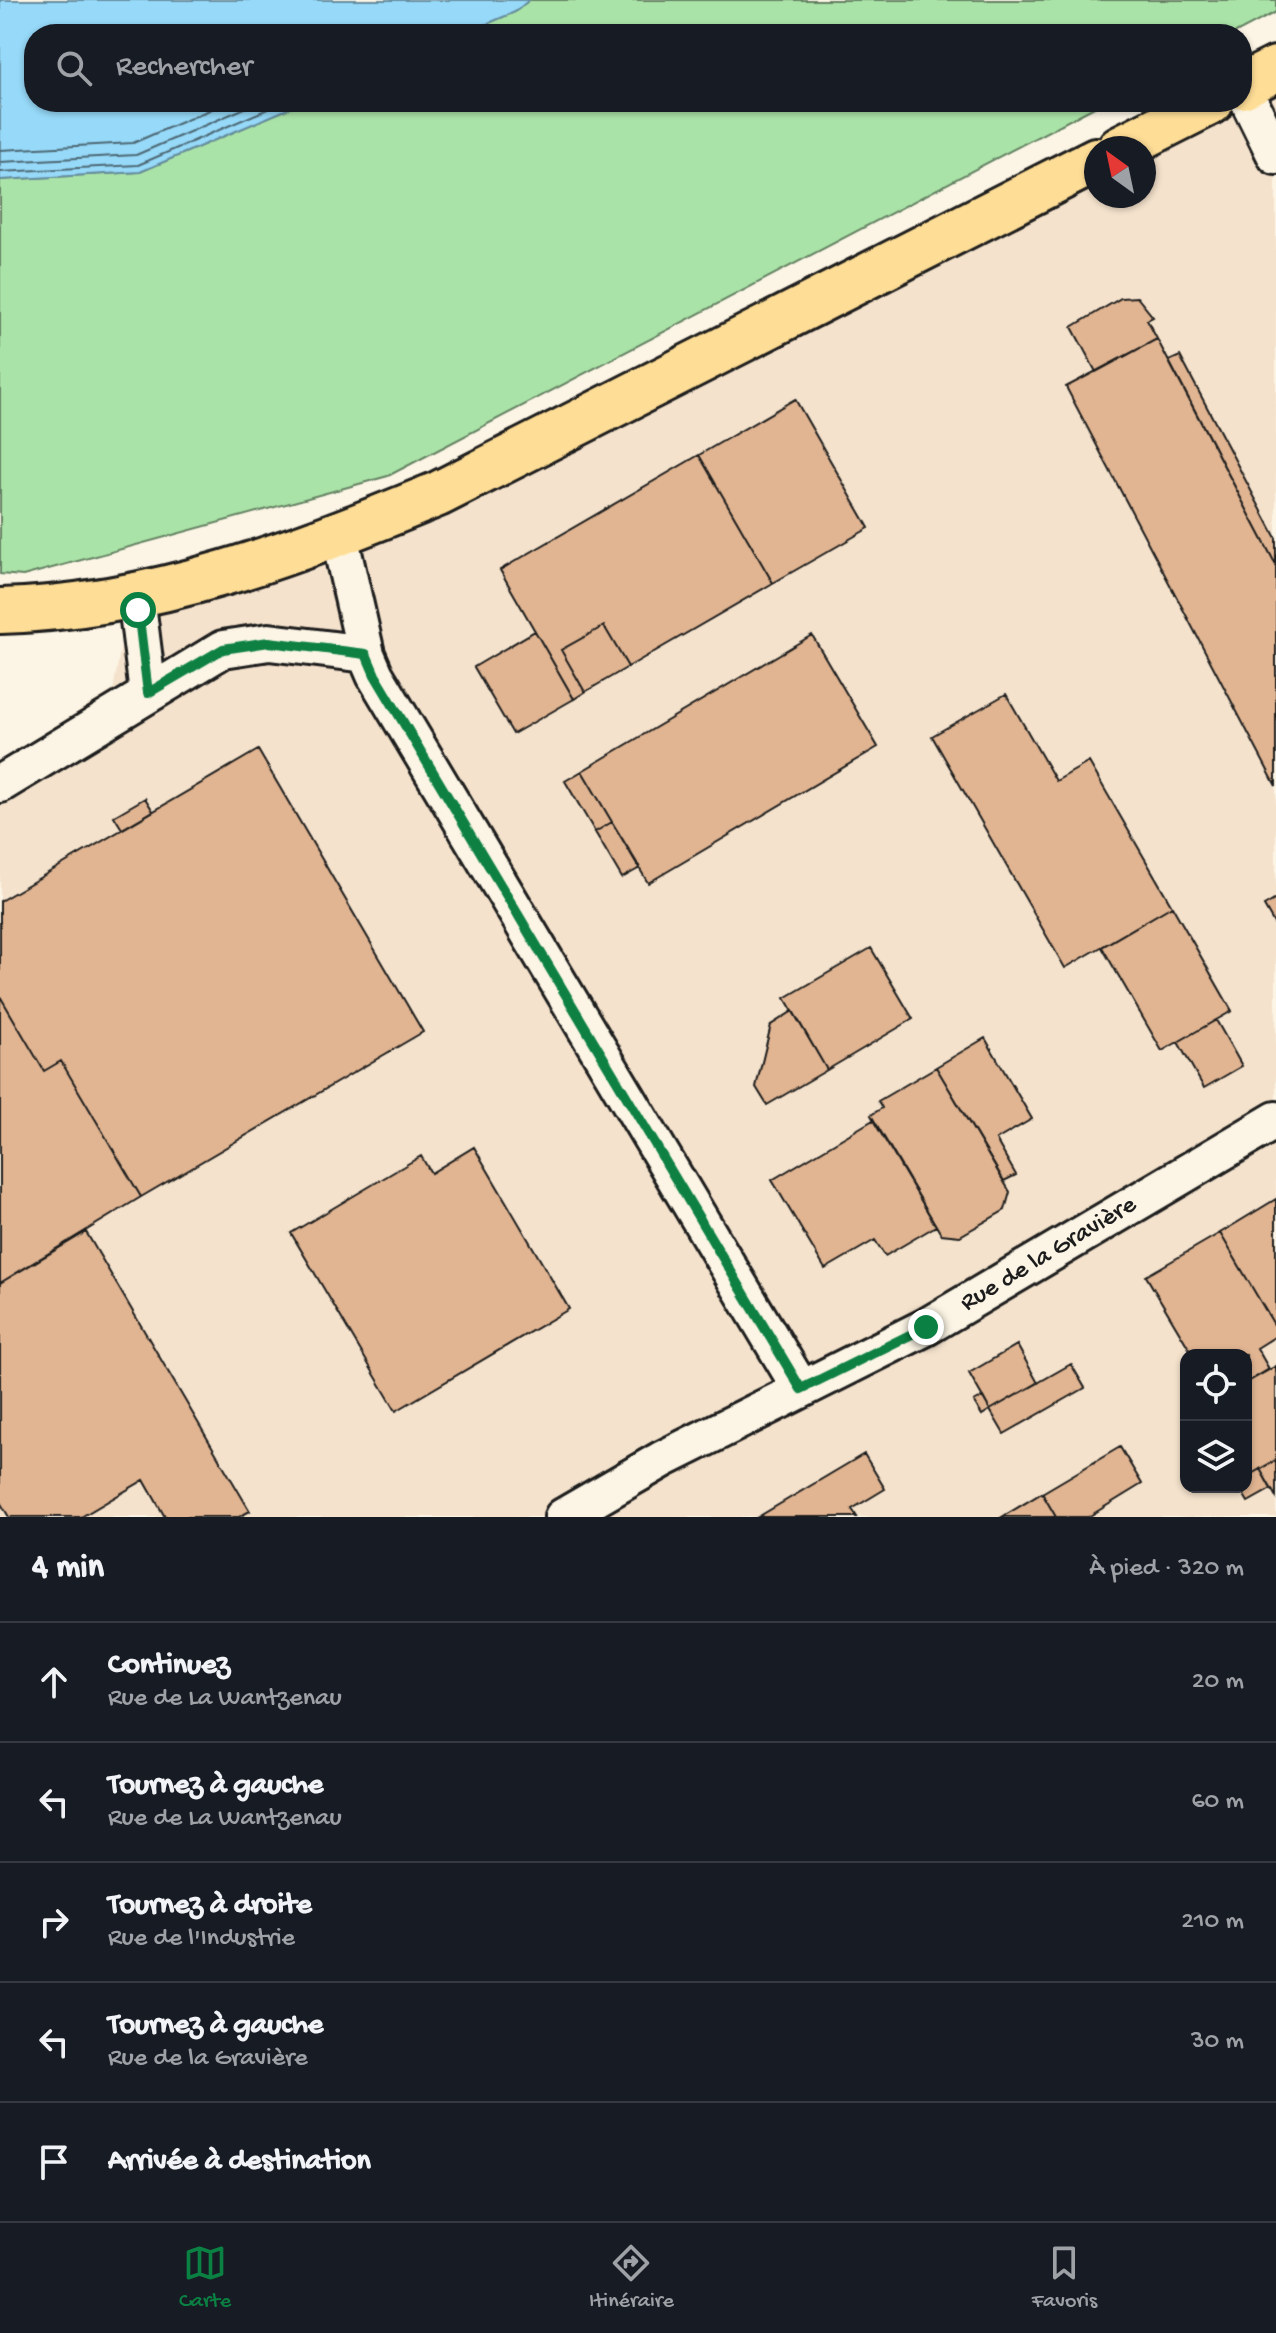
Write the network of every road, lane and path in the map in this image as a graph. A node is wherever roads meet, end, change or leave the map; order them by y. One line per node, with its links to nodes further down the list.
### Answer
1 (1276, 69): 2 (main road)
2 (1252, 82)
3 (1252, 107): 6 (street)
4 (1191, 112): 5 (main road)
5 (1144, 136)
6 (1276, 156)
7 (1084, 166): 8 (main road)
8 (339, 535): 9 (main road); 11 (street)
9 (136, 596): 10 (main road); 12 (street)
10 (0, 611)
11 (366, 654): 12 (street); 15 (street)
12 (148, 693): 13 (street)
13 (0, 784)
14 (1276, 1120): 15 (street, Rue de la Gravière)
15 (801, 1389): 16 (street, Rue de la Gravière)
16 (563, 1517)

